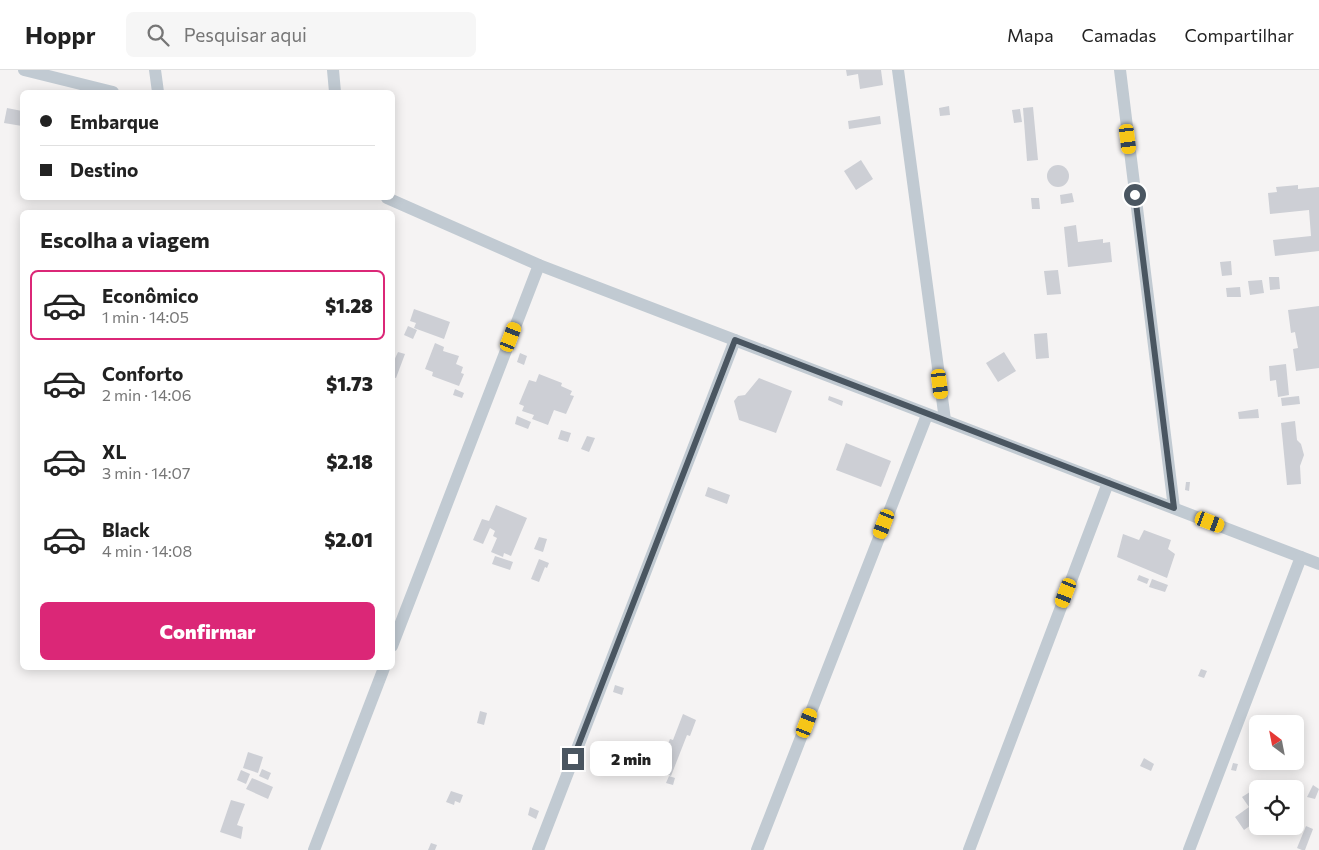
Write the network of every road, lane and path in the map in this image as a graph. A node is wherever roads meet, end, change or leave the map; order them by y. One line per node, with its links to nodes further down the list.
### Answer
1 (24, 70): 6 (street)
2 (155, 70): 7 (street)
3 (333, 70): 8 (street)
4 (898, 70): 13 (street)
5 (1120, 70): 15 (street)
6 (106, 90)
7 (158, 90)
8 (335, 90)
9 (391, 200): 10 (street)
10 (539, 265): 11 (street); 18 (street)
11 (735, 340): 12 (street); 21 (street)
12 (927, 415): 13 (street); 22 (street)
13 (945, 420): 14 (street)
14 (1108, 483): 15 (street); 23 (street)
15 (1174, 508): 16 (street)
16 (1301, 557): 17 (street); 24 (street)
17 (1319, 564)
18 (395, 638)
19 (383, 670): 20 (street)
20 (314, 850)
21 (538, 850)
22 (757, 850)
23 (969, 850)
24 (1189, 850)

